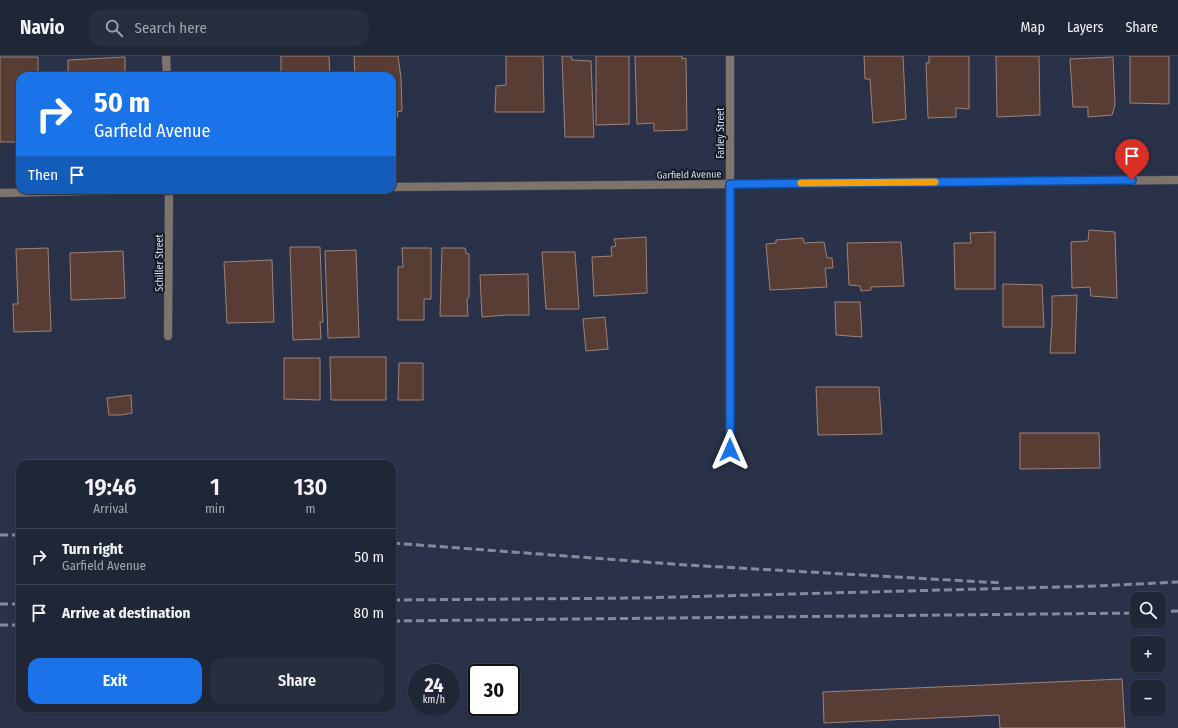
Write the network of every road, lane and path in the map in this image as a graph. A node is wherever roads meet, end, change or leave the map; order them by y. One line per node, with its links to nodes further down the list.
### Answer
1 (166, 56): 3 (street)
2 (730, 56): 5 (street, Farley Street)
3 (167, 72)
4 (1178, 180): 5 (street, Garfield Avenue)
5 (730, 184): 6 (street, Garfield Avenue); 11 (street, Farley Street)
6 (396, 187)
7 (0, 193): 8 (street)
8 (16, 193)
9 (169, 194): 10 (street, Schiller Street)
10 (168, 336)
11 (730, 450)

